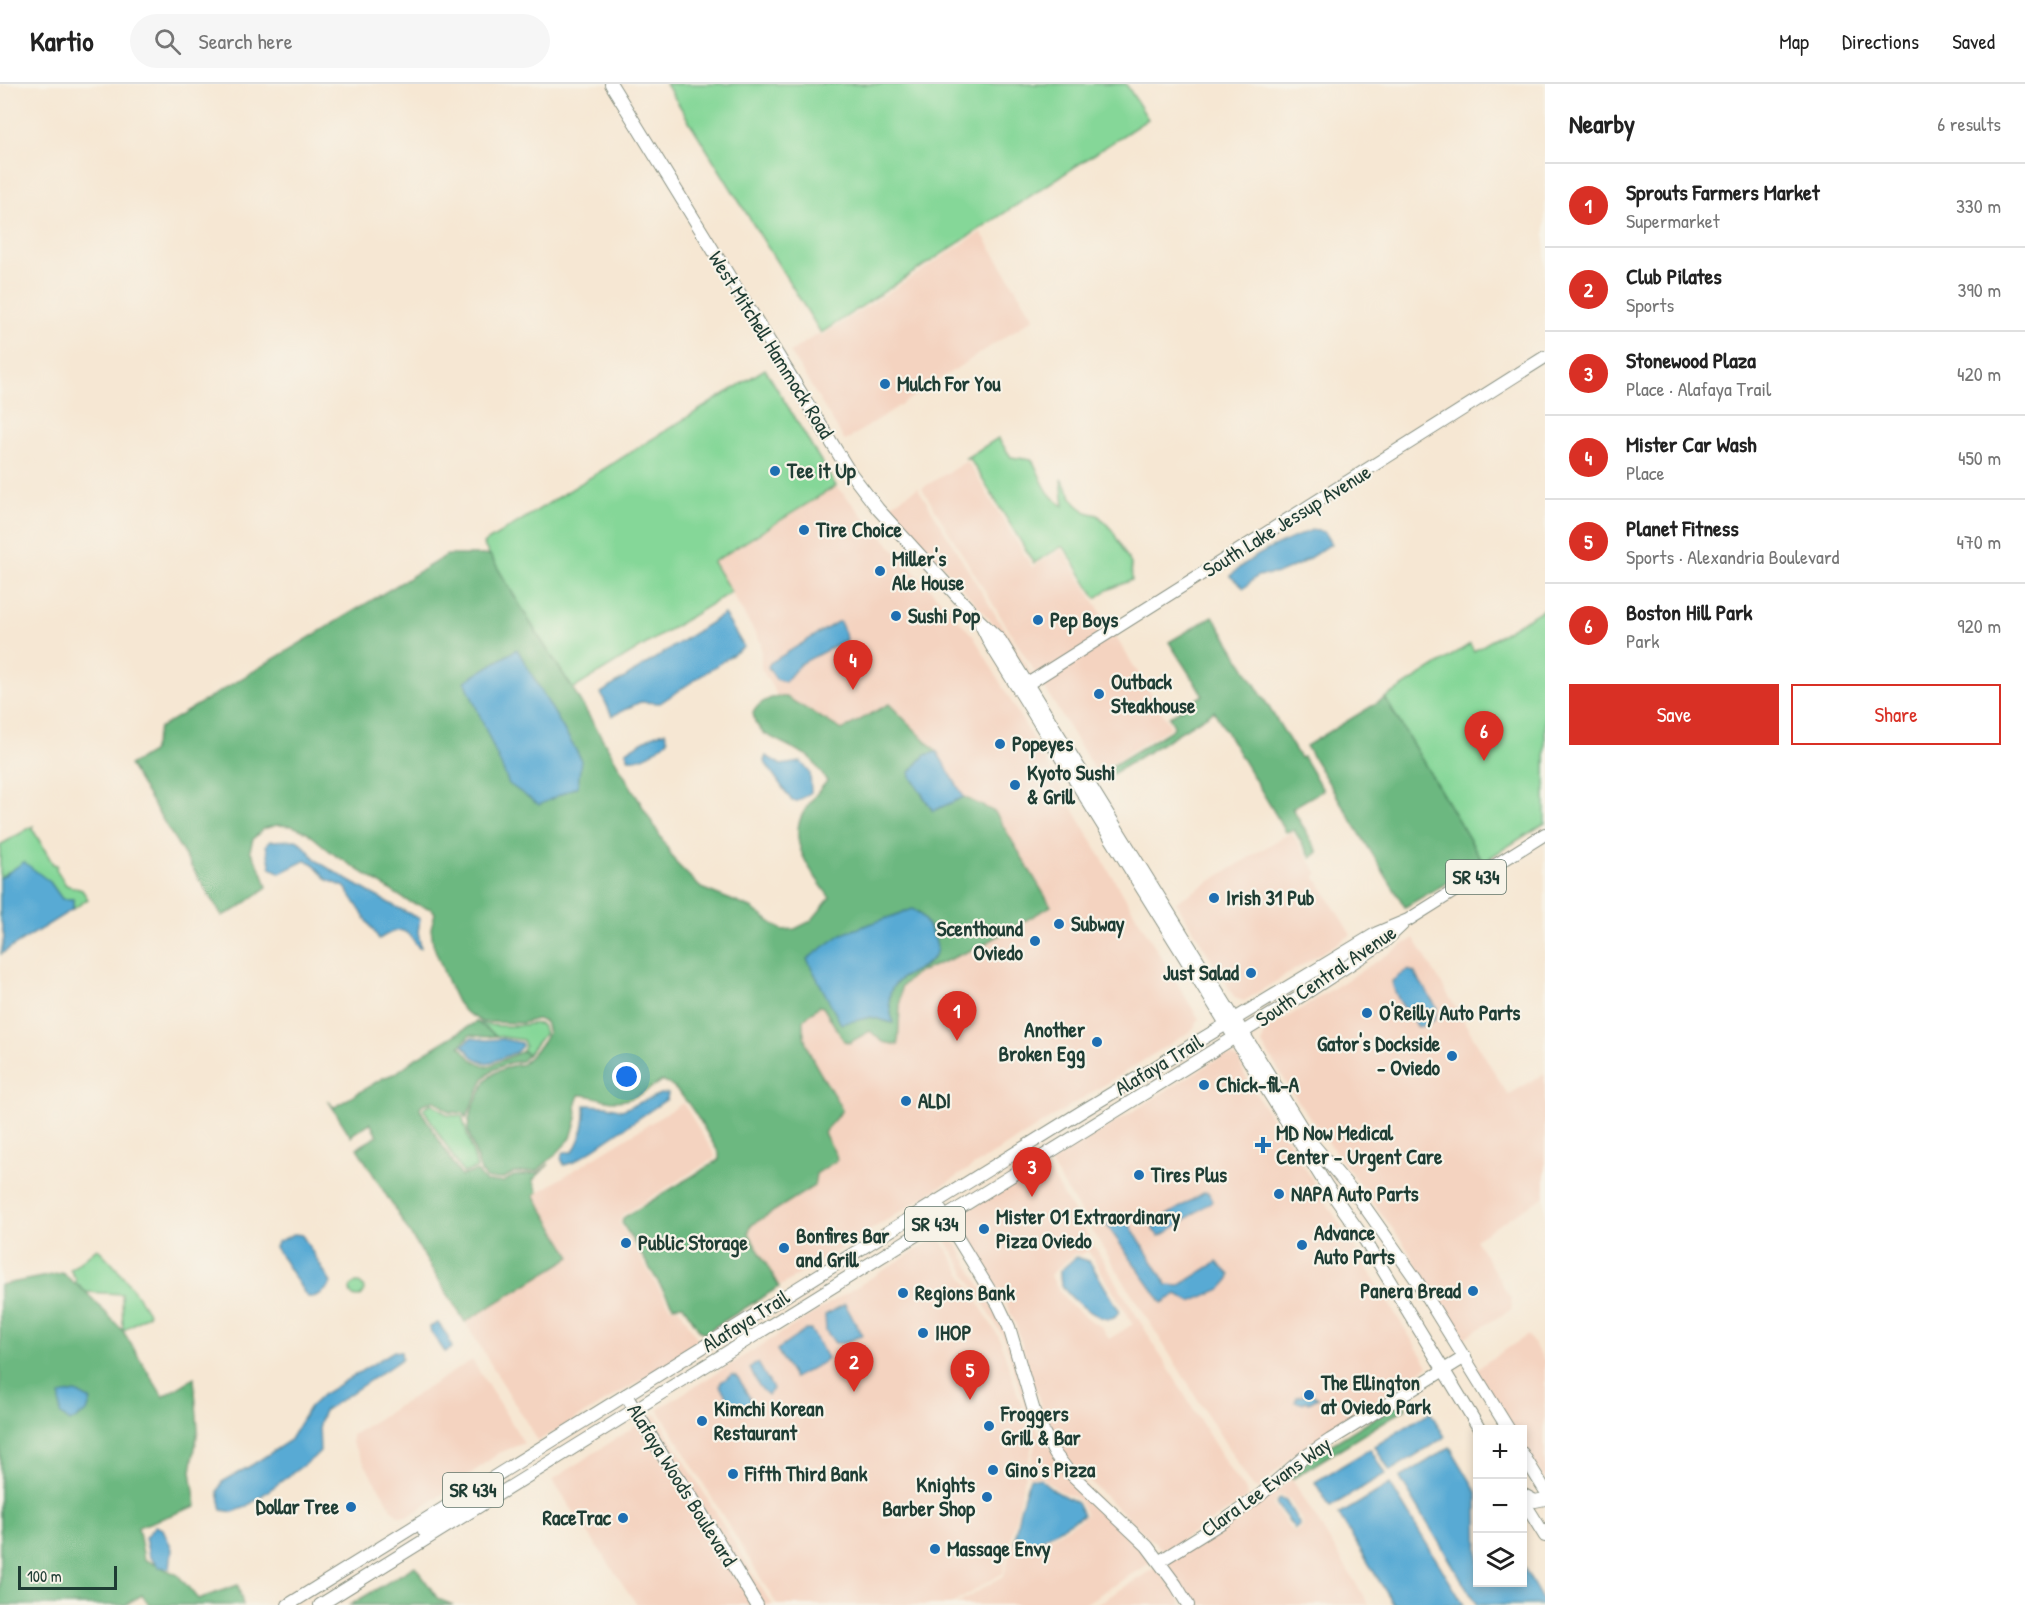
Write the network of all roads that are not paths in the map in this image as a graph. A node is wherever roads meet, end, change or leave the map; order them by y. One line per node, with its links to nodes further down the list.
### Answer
1 (610, 84): 3 (main road, West Mitchell Hammock Road)
2 (1545, 357): 3 (main road, South Lake Jessup Avenue)
3 (1023, 686): 4 (main road, West Mitchell Hammock Road); 5 (main road, West Mitchell Hammock Road)
4 (1071, 776): 5 (main road); 7 (main road, West Mitchell Hammock Road)
5 (1106, 812): 8 (main road, West Mitchell Hammock Road)
6 (1545, 834): 9 (main road, South Central Avenue / SR 434)
7 (1127, 867): 8 (main road); 10 (main road, West Mitchell Hammock Road)
8 (1150, 884): 10 (main road, West Mitchell Hammock Road)
9 (1408, 920): 10 (main road, South Central Avenue / SR 434); 11 (main road, South Central Avenue / SR 434)
10 (1231, 1023): 11 (main road); 12 (main road, Alafaya Trail / SR 434)
11 (1238, 1034): 13 (main road, Alafaya Trail / SR 434); 16 (main road); 17 (main road)
12 (1081, 1112): 13 (main road); 14 (main road, Alafaya Trail / SR 434)
13 (1043, 1156): 15 (main road, Alafaya Trail / SR 434)
14 (936, 1203): 15 (main road); 18 (main road, Alafaya Trail / SR 434)
15 (945, 1217): 19 (main road, Alafaya Trail / SR 434); 31 (main road)
16 (1465, 1357): 17 (main road, Clara Lee Evans Way); 21 (main road)
17 (1445, 1371): 20 (main road); 31 (main road, Clara Lee Evans Way)
18 (626, 1395): 19 (main road, Alafaya Woods Boulevard); 23 (main road, Alafaya Trail / SR 434)
19 (635, 1410): 30 (main road, Alafaya Trail / SR 434); 35 (main road, Alafaya Woods Boulevard)
20 (1477, 1425)
21 (1506, 1425)
22 (1527, 1461): 24 (main road)
23 (479, 1486): 28 (main road, Alafaya Trail / SR 434); 30 (main road)
24 (1545, 1490)
25 (1527, 1497): 26 (main road)
26 (1545, 1499)
27 (1527, 1507): 29 (main road)
28 (401, 1535): 32 (main road); 33 (main road, Alafaya Trail / SR 434)
29 (1545, 1536)
30 (417, 1545): 32 (main road, Alafaya Trail / SR 434)
31 (1160, 1561): 36 (main road)
32 (339, 1593): 34 (main road, Alafaya Trail / SR 434)
33 (288, 1605)
34 (320, 1605)
35 (757, 1605)
36 (1188, 1605)

